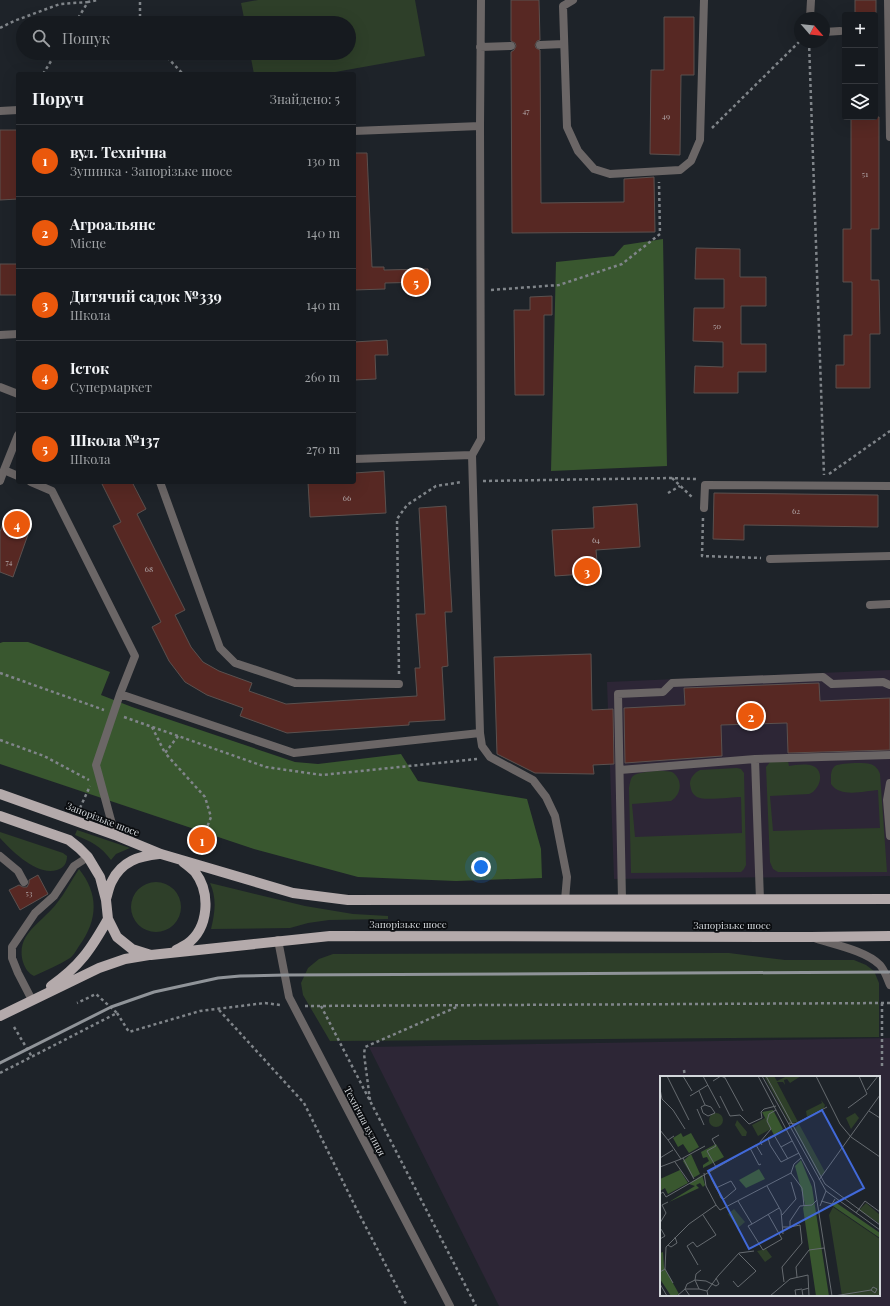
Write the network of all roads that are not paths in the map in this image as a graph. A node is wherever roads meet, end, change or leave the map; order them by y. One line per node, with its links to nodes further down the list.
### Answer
1 (480, 0): 12 (street)
2 (573, 0): 9 (street)
3 (704, 0): 9 (street)
4 (811, 0): 6 (street)
5 (888, 0): 13 (street)
6 (810, 12)
7 (840, 31): 8 (street)
8 (830, 32)
9 (564, 44): 10 (street)
10 (540, 45)
11 (511, 46): 12 (street)
12 (480, 47): 16 (street)
13 (890, 91): 18 (street)
14 (16, 110): 15 (street)
15 (0, 111)
16 (480, 126): 17 (street); 24 (street)
17 (356, 131)
18 (890, 137)
19 (16, 334): 20 (street)
20 (0, 335)
21 (0, 386): 22 (street)
22 (16, 393)
23 (16, 440): 26 (street)
24 (472, 455): 25 (street); 40 (street)
25 (356, 459)
26 (4, 470): 27 (street); 28 (street)
27 (16, 475)
28 (0, 481)
29 (36, 484): 39 (street)
30 (161, 484): 37 (street)
31 (890, 486): 32 (street)
32 (704, 508)
33 (890, 556): 34 (street)
34 (770, 559)
35 (890, 604): 36 (street)
36 (870, 605)
37 (399, 684)
38 (890, 685): 43 (street)
39 (120, 694): 40 (street); 47 (street)
40 (480, 733): 56 (street)
41 (890, 755): 42 (street)
42 (755, 759): 43 (street); 58 (street)
43 (620, 770): 57 (street)
44 (890, 783): 48 (street)
45 (0, 794): 47 (main road, Запорізьке шосе)
46 (0, 816): 51 (main road, Запорізьке шосе)
47 (115, 835): 49 (main road, Запорізьке шосе)
48 (890, 836)
49 (161, 854): 52 (main road, Запорізьке шосе); 55 (main road)
50 (0, 856): 53 (street)
51 (88, 857): 55 (main road, Запорізьке шосе); 60 (street)
52 (180, 860): 56 (main road, Запорізьке шосе); 65 (main road)
53 (24, 882)
54 (890, 899): 58 (main road, Запорізьке шосе)
55 (106, 900): 61 (main road, Запорізьке шосе)
56 (565, 900): 57 (main road, Запорізьке шосе)
57 (622, 900): 58 (main road, Запорізьке шосе)
58 (760, 900)
59 (33, 903): 60 (street)
60 (35, 912): 68 (street)
61 (108, 919): 66 (main road, Запорізьке шосе); 68 (main road)
62 (890, 936): 63 (main road, Запорізьке шосе)
63 (810, 937): 64 (main road, Запорізьке шосе); 67 (street)
64 (278, 940): 65 (main road, Запорізьке шосе); 70 (street, Технічна вулиця)
65 (171, 953): 66 (main road, Запорізьке шосе)
66 (151, 955): 68 (main road)
67 (890, 984)
68 (32, 1000): 69 (main road)
69 (0, 1016)
70 (450, 1306)

